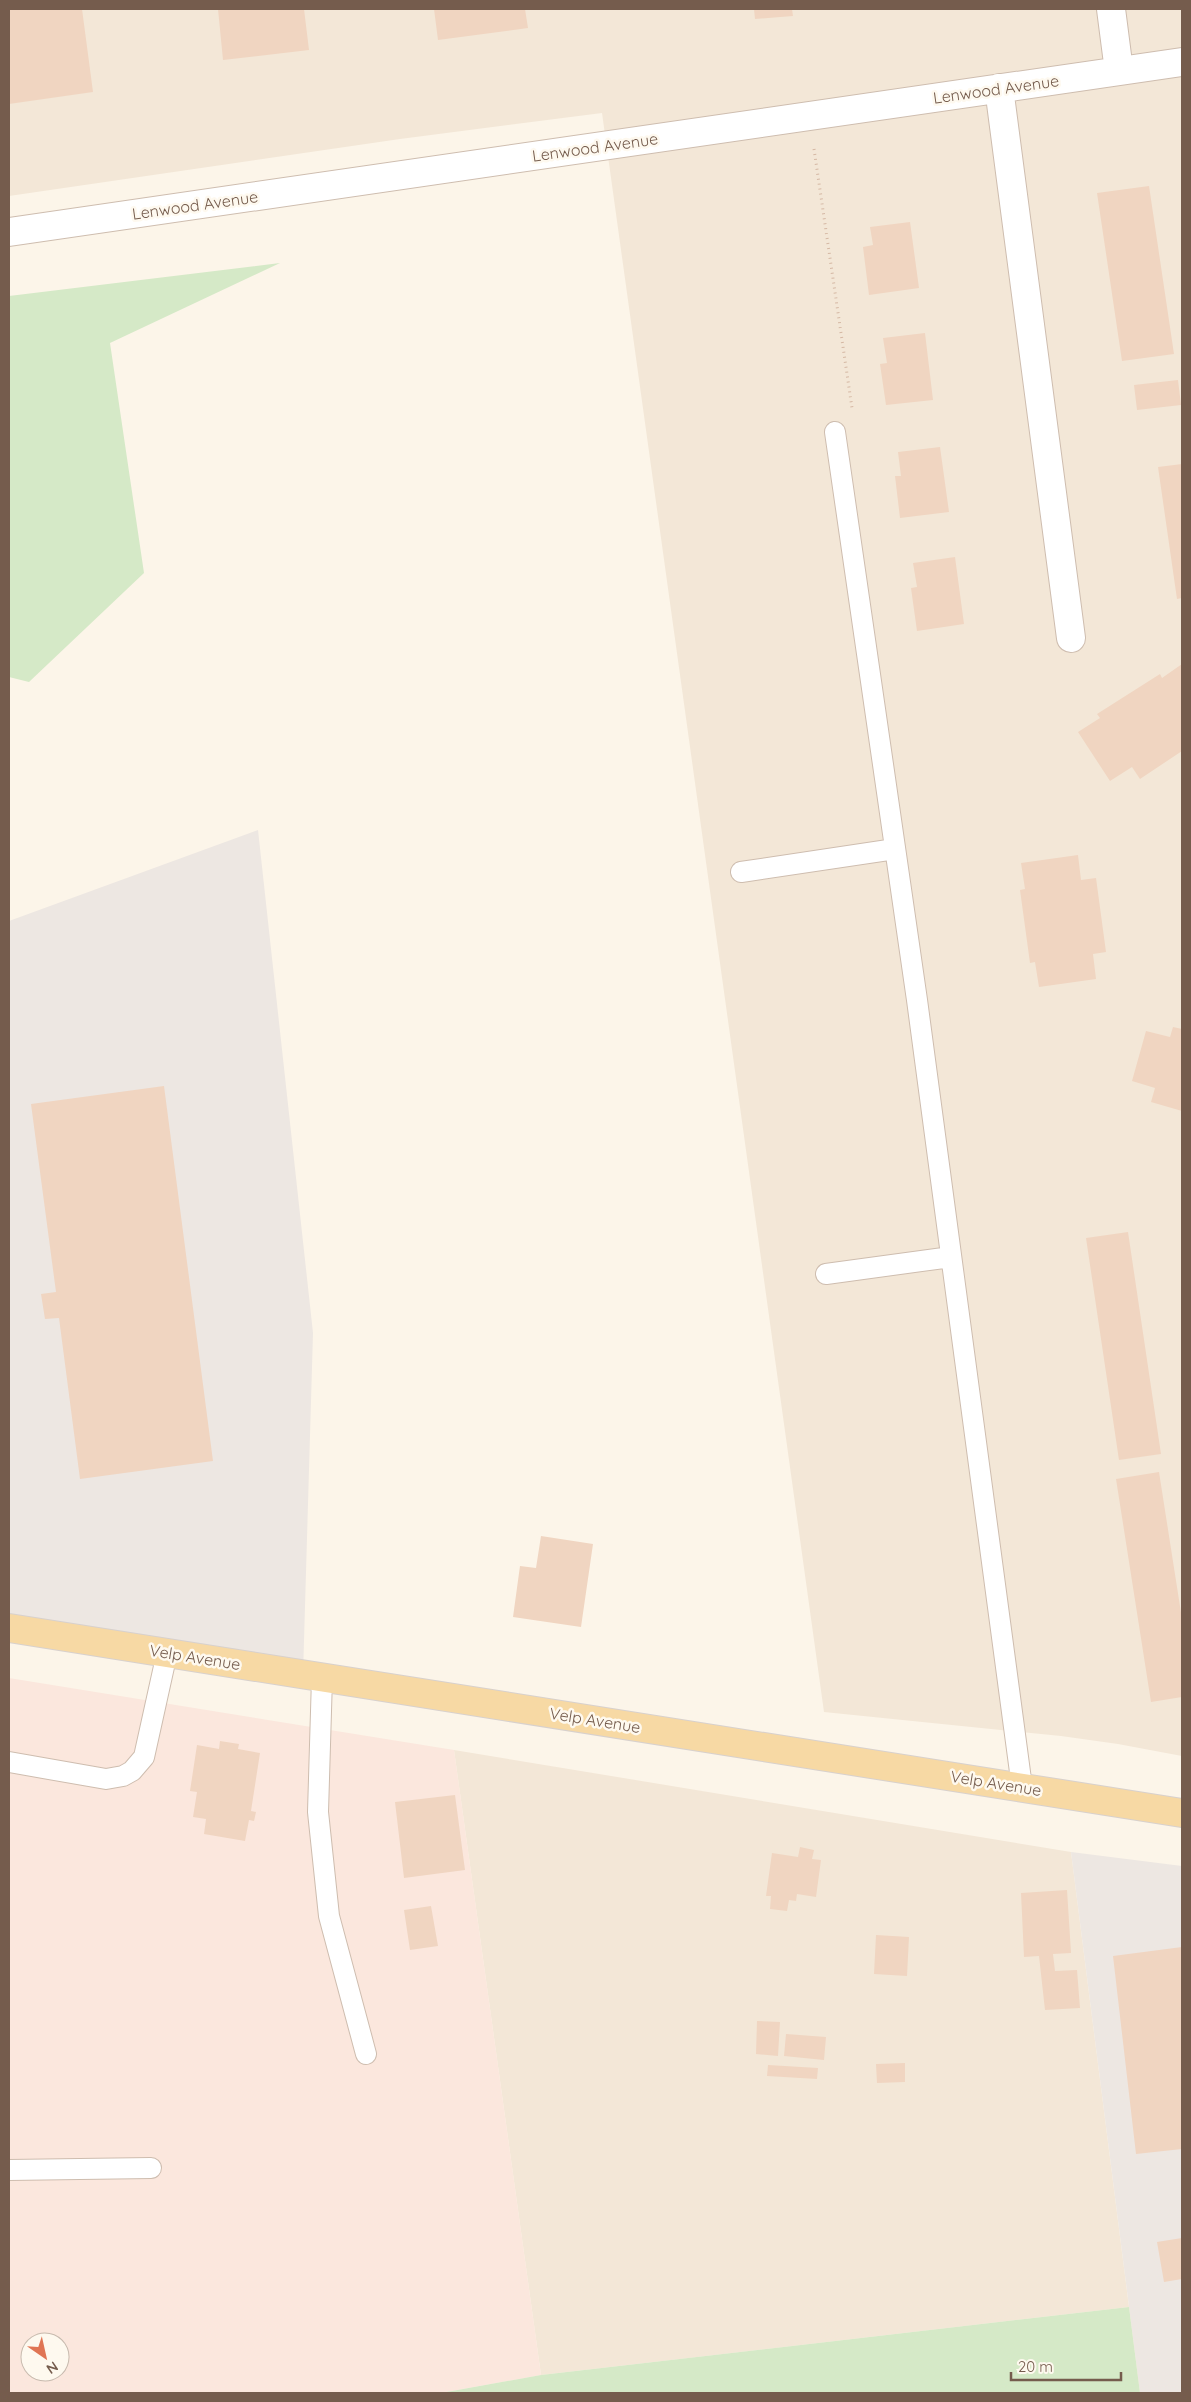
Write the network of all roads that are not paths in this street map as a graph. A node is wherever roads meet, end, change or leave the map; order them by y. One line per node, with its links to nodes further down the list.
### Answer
1 (1111, 9): 3 (street)
2 (1182, 62): 3 (street, Lenwood Avenue)
3 (1119, 71): 4 (street, Lenwood Avenue)
4 (999, 88): 5 (street, Lenwood Avenue); 7 (street)
5 (9, 232)
6 (834, 432): 8 (lane)
7 (1071, 638)
8 (895, 849): 9 (lane); 10 (lane)
9 (741, 872)
10 (951, 1256): 11 (lane); 16 (lane)
11 (826, 1274)
12 (9, 1628): 13 (main road, Velp Avenue)
13 (167, 1653): 14 (main road, Velp Avenue); 15 (lane)
14 (322, 1678): 16 (main road, Velp Avenue); 18 (lane)
15 (9, 1762)
16 (1022, 1787): 17 (main road, Velp Avenue)
17 (1182, 1813)
18 (366, 2054)
19 (151, 2168): 20 (lane)
20 (9, 2170)

